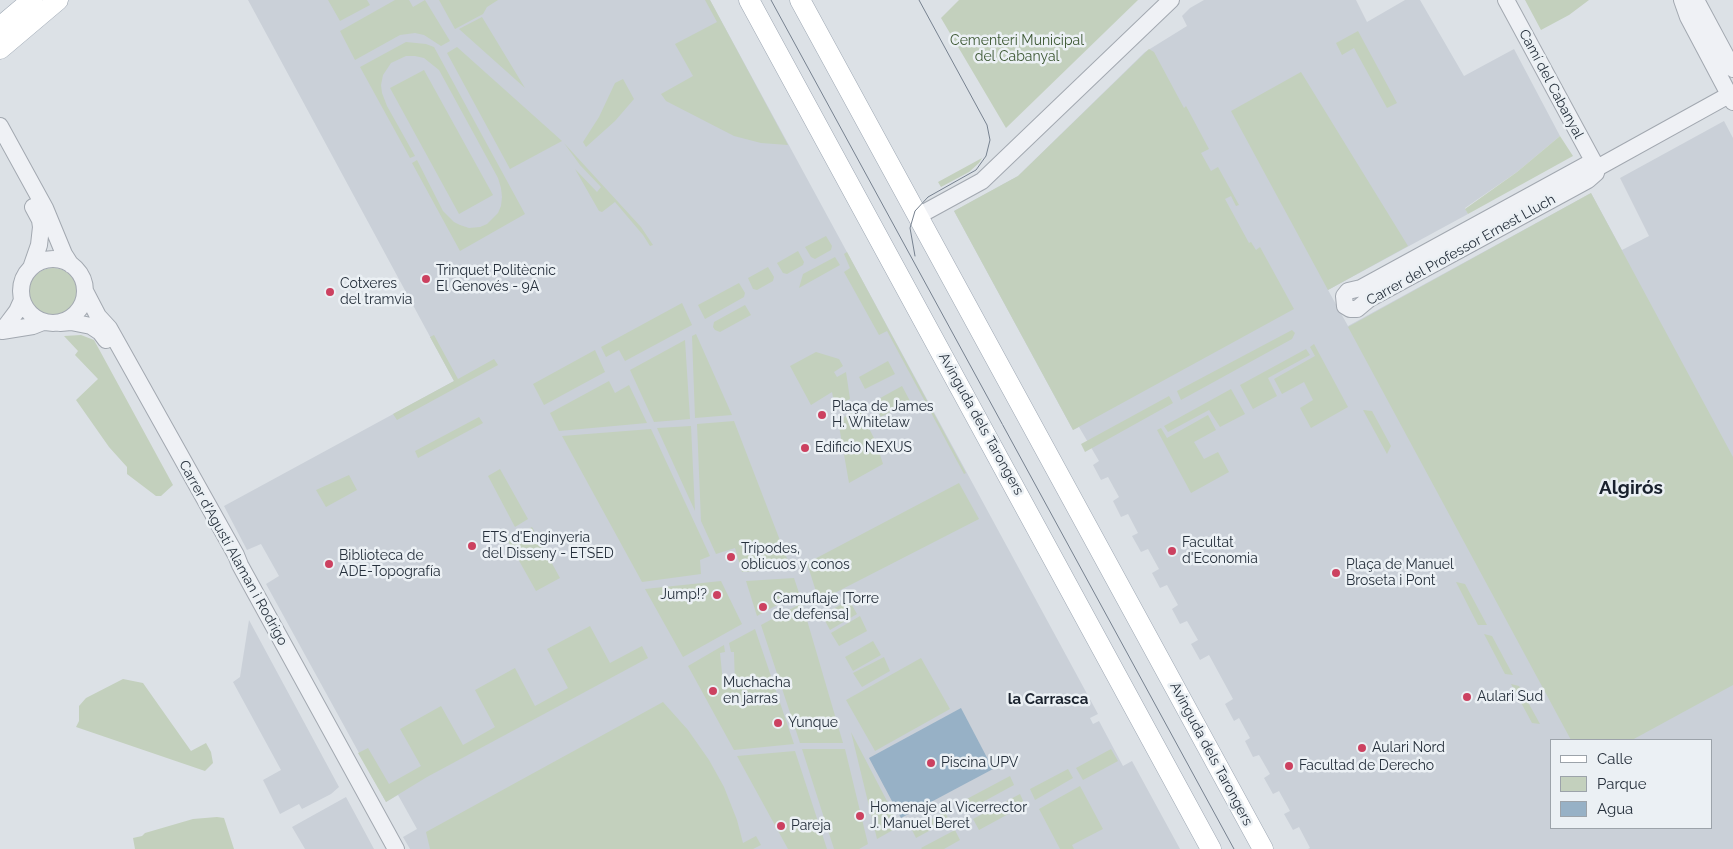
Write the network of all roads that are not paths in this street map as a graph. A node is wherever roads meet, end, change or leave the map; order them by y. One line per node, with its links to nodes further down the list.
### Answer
1 (13, 0): 10 (main road)
2 (32, 0): 11 (main road)
3 (58, 0): 12 (main road)
4 (749, 0): 30 (main road, Avinguda dels Tarongers)
5 (800, 0): 18 (main road, Avinguda dels Tarongers)
6 (1171, 0): 18 (street)
7 (1506, 0): 17 (street, Camí del Cabanyal)
8 (1682, 0): 14 (street)
9 (1696, 0): 13 (street)
10 (0, 11)
11 (0, 27)
12 (0, 49)
13 (1733, 69)
14 (1731, 98): 17 (street, Carrer del Professor Ernest Lluch)
15 (0, 126): 19 (street)
16 (0, 147): 20 (street)
17 (1596, 168): 17 (street, Carrer del Professor Ernest Lluch)
18 (918, 216): 31 (main road, Avinguda dels Tarongers)
19 (71, 265): 20 (street); 21 (street)
20 (31, 268): 22 (street)
21 (85, 291): 24 (street); 27 (street, Carrer d'Agustí Alaman i Rodrigo)
22 (22, 300): 23 (street); 25 (street)
23 (43, 322): 24 (street); 25 (street)
24 (60, 323): 26 (street, Carrer d'Agustí Alaman i Rodrigo)
25 (1, 331)
26 (296, 684): 27 (street, Carrer d'Agustí Alaman i Rodrigo); 28 (street, Carrer d'Agustí Alaman i Rodrigo)
27 (378, 817): 29 (street, Carrer d'Agustí Alaman i Rodrigo)
28 (388, 849)
29 (396, 849)
30 (1211, 849)
31 (1263, 849)

